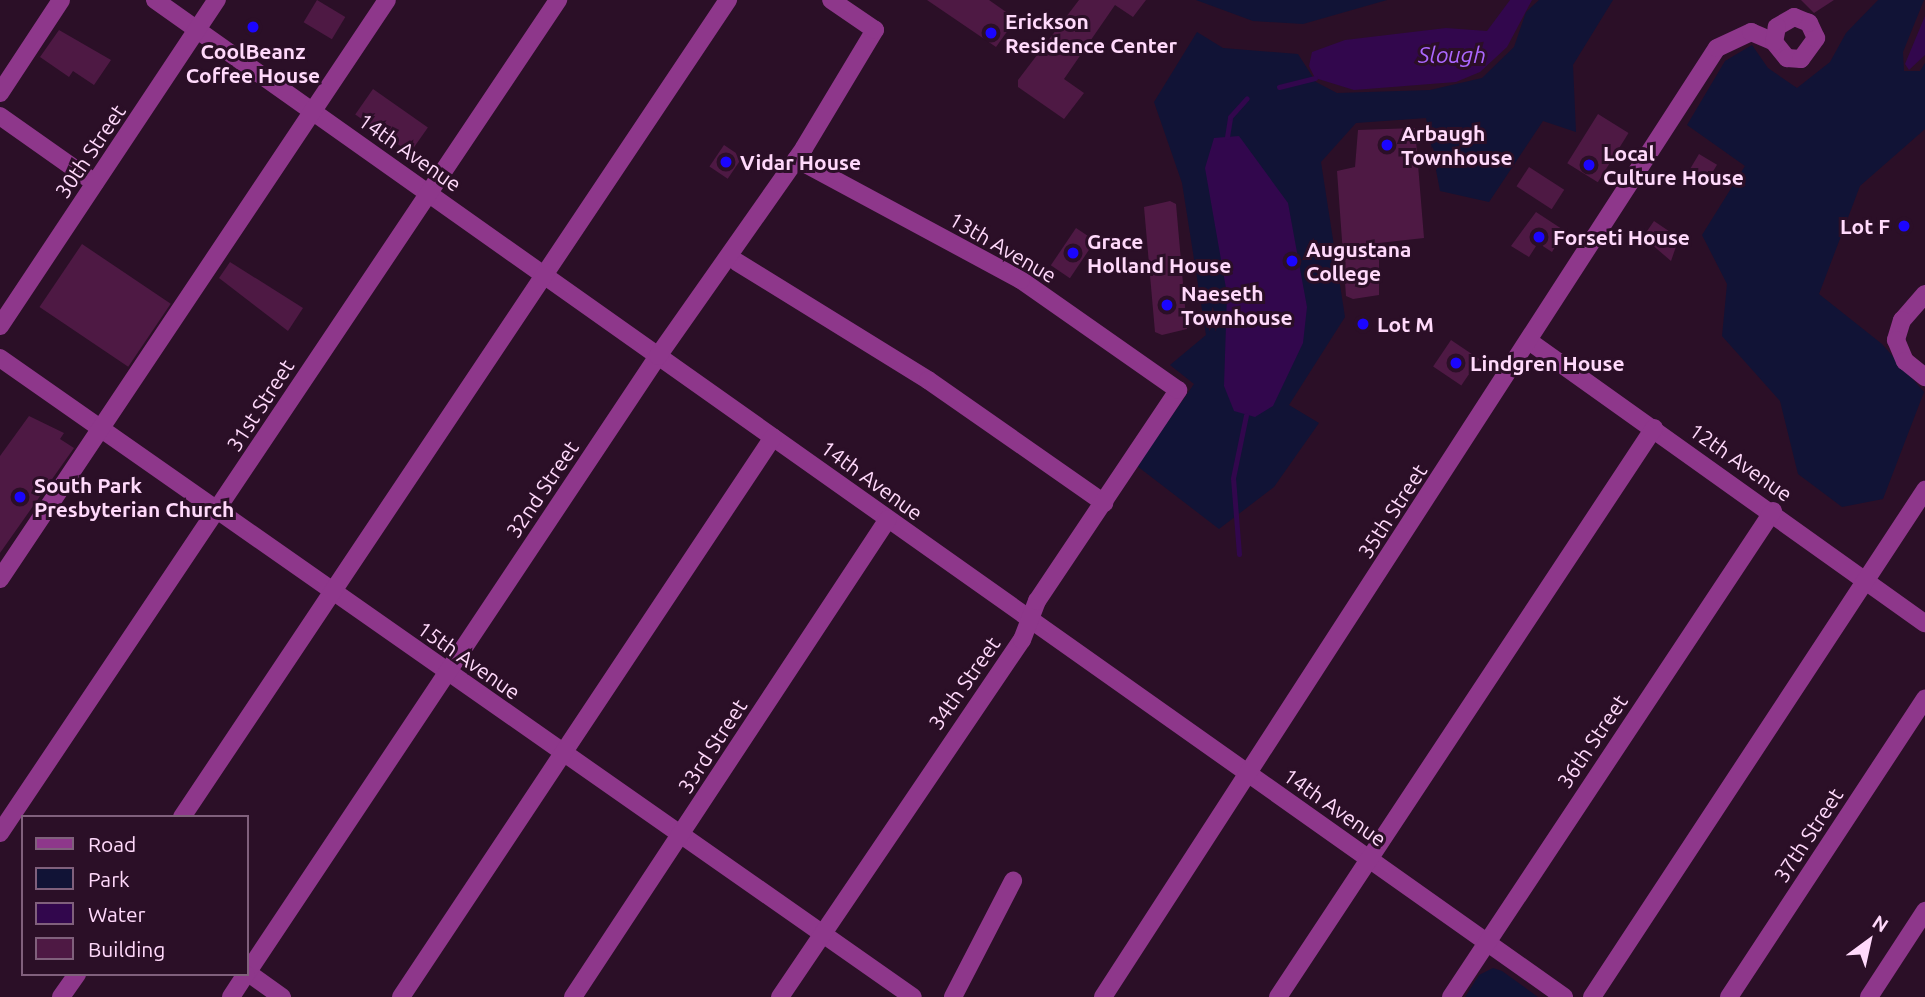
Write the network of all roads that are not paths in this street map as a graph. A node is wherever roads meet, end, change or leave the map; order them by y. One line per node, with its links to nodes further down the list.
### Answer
1 (61, 0): 10 (street)
2 (155, 0): 8 (street, 14th Avenue)
3 (217, 0): 8 (street, 30th Street)
4 (387, 0): 11 (street)
5 (558, 0): 15 (street, 31st Street)
6 (728, 0): 17 (street)
7 (834, 1): 13 (street, 32nd Street)
8 (196, 31): 11 (street, 14th Avenue); 14 (street, 30th Street)
9 (1774, 42): 20 (street, 35th Street)
10 (0, 93)
11 (313, 111): 15 (street, 14th Avenue); 26 (street)
12 (0, 116): 14 (street)
13 (796, 159): 21 (street, 32nd Street); 24 (street, 13th Avenue)
14 (95, 183): 19 (street, 30th Street)
15 (426, 192): 17 (street, 14th Avenue); 30 (street, 31st Street)
16 (737, 262): 29 (street)
17 (543, 274): 21 (street, 14th Avenue); 35 (street)
18 (1925, 294): 23 (street)
19 (0, 326)
20 (1529, 341): 25 (street, 12th Avenue); 41 (street, 35th Street)
21 (658, 356): 27 (street, 14th Avenue); 38 (street, 32nd Street)
22 (0, 358): 26 (street, 15th Avenue)
23 (1925, 377)
24 (1178, 390): 29 (street, 34th Street)
25 (1654, 428): 31 (street, 12th Avenue); 46 (street)
26 (101, 429): 30 (street, 15th Avenue); 34 (street)
27 (773, 437): 32 (street, 14th Avenue); 40 (street)
28 (1925, 490): 33 (street)
29 (1104, 503): 36 (street, 34th Street)
30 (219, 511): 35 (street, 15th Avenue); 42 (street, 31st Street)
31 (1773, 511): 33 (street, 12th Avenue); 50 (street, 36th Street)
32 (888, 519): 36 (street, 14th Avenue); 45 (street, 33rd Street)
33 (1865, 578): 37 (street, 12th Avenue); 67 (street)
34 (0, 579)
35 (332, 591): 38 (street, 15th Avenue); 43 (street)
36 (1029, 620): 41 (street, 14th Avenue); 49 (street, 34th Street)
37 (1925, 623)
38 (447, 673): 40 (street, 15th Avenue); 51 (street, 32nd Street)
39 (1925, 699): 68 (street, 37th Street)
40 (563, 753): 45 (street, 15th Avenue); 58 (street)
41 (1248, 774): 46 (street, 14th Avenue); 63 (street, 35th Street)
42 (13, 810): 44 (street, 31st Street)
43 (183, 815)
44 (0, 833)
45 (681, 835): 49 (street, 15th Avenue); 59 (street, 33rd Street)
46 (1368, 858): 50 (street, 14th Avenue); 64 (street)
47 (1013, 881): 62 (street)
48 (1925, 911): 69 (street)
49 (820, 933): 60 (street, 34th Street); 61 (street, 15th Avenue)
50 (1487, 942): 65 (street, 36th Street); 66 (street, 14th Avenue)
51 (248, 972)
52 (248, 974): 57 (street)
53 (76, 976): 55 (street)
54 (245, 976): 56 (street, 32nd Street)
55 (61, 997)
56 (230, 997)
57 (282, 997)
58 (401, 997)
59 (573, 997)
60 (780, 997)
61 (913, 997)
62 (953, 997)
63 (1102, 997)
64 (1279, 997)
65 (1451, 997)
66 (1564, 997)
67 (1592, 997)
68 (1730, 997)
69 (1869, 997)

